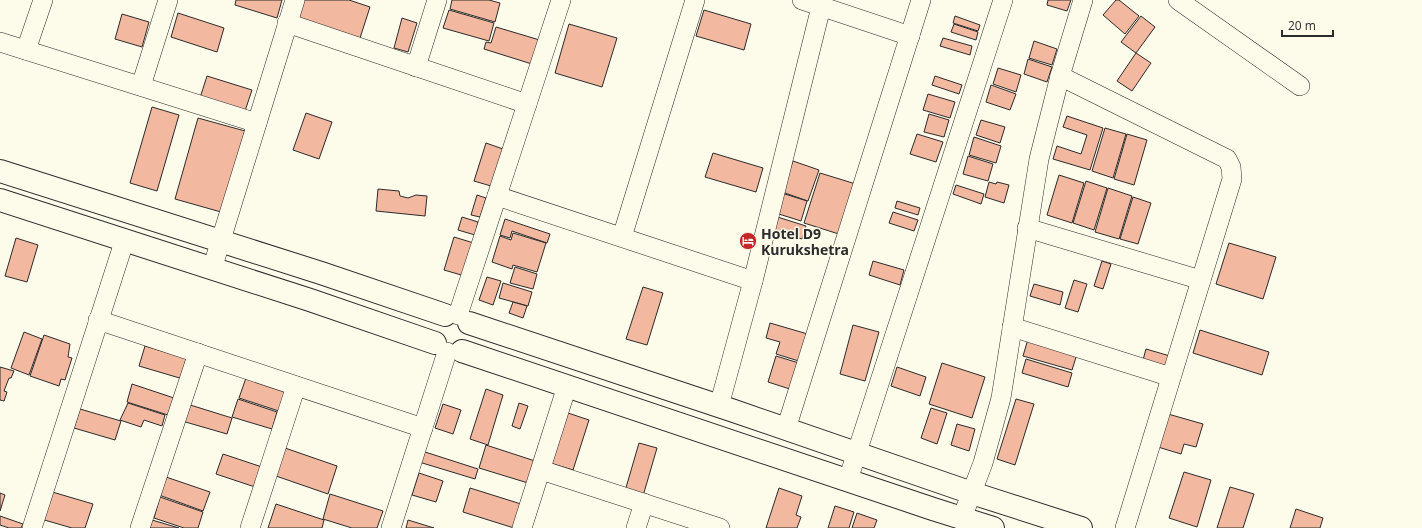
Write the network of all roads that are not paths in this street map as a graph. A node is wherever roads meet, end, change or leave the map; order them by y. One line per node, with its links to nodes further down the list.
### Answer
1 (43, 0): 16 (street)
2 (168, 0): 19 (street)
3 (295, 0): 13 (street)
4 (437, 0): 17 (street)
5 (561, 0): 21 (street)
6 (695, 0): 27 (street)
7 (802, 0): 12 (street)
8 (921, 0): 14 (street)
9 (1003, 0): 44 (street)
10 (1083, 0): 18 (street)
11 (1178, 0): 20 (street)
12 (822, 6): 14 (street); 32 (street)
13 (288, 23): 17 (street); 22 (street)
14 (910, 36): 43 (street)
15 (0, 42): 16 (street)
16 (26, 50): 19 (street)
17 (416, 66): 21 (street)
18 (1060, 76): 26 (street); 31 (street)
19 (141, 86): 22 (street)
20 (1300, 86)
21 (527, 104): 24 (street)
22 (257, 123): 29 (street)
23 (0, 171): 29 (main road)
24 (497, 196): 27 (street); 33 (street)
25 (0, 200): 28 (main road)
26 (1027, 228): 31 (street); 35 (street)
27 (622, 237): 32 (street)
28 (124, 239): 30 (main road); 34 (street)
29 (221, 241): 30 (street); 33 (main road)
30 (212, 269): 36 (main road)
31 (1201, 280): 38 (street)
32 (753, 281): 41 (street)
33 (457, 318): 36 (main road); 36 (main road); 41 (main road)
34 (98, 320): 37 (street); 50 (street)
35 (1012, 327): 38 (street); 47 (street)
36 (448, 349): 40 (main road); 42 (street)
37 (198, 353): 39 (street); 51 (street)
38 (1171, 377): 59 (street)
39 (296, 386): 42 (street); 52 (street)
40 (567, 386): 45 (street); 46 (main road)
41 (719, 406): 43 (main road)
42 (423, 428): 53 (street)
43 (786, 429): 44 (main road)
44 (856, 453): 46 (street); 47 (main road)
45 (542, 470): 48 (street); 54 (street)
46 (848, 480): 49 (main road)
47 (972, 493): 49 (street); 58 (main road)
48 (644, 503): 55 (street); 56 (street)
49 (962, 518): 57 (main road)
50 (32, 528)
51 (140, 528)
52 (250, 528)
53 (391, 528)
54 (522, 528)
55 (636, 528)
56 (720, 528)
57 (993, 528)
58 (1081, 528)
59 (1125, 528)

